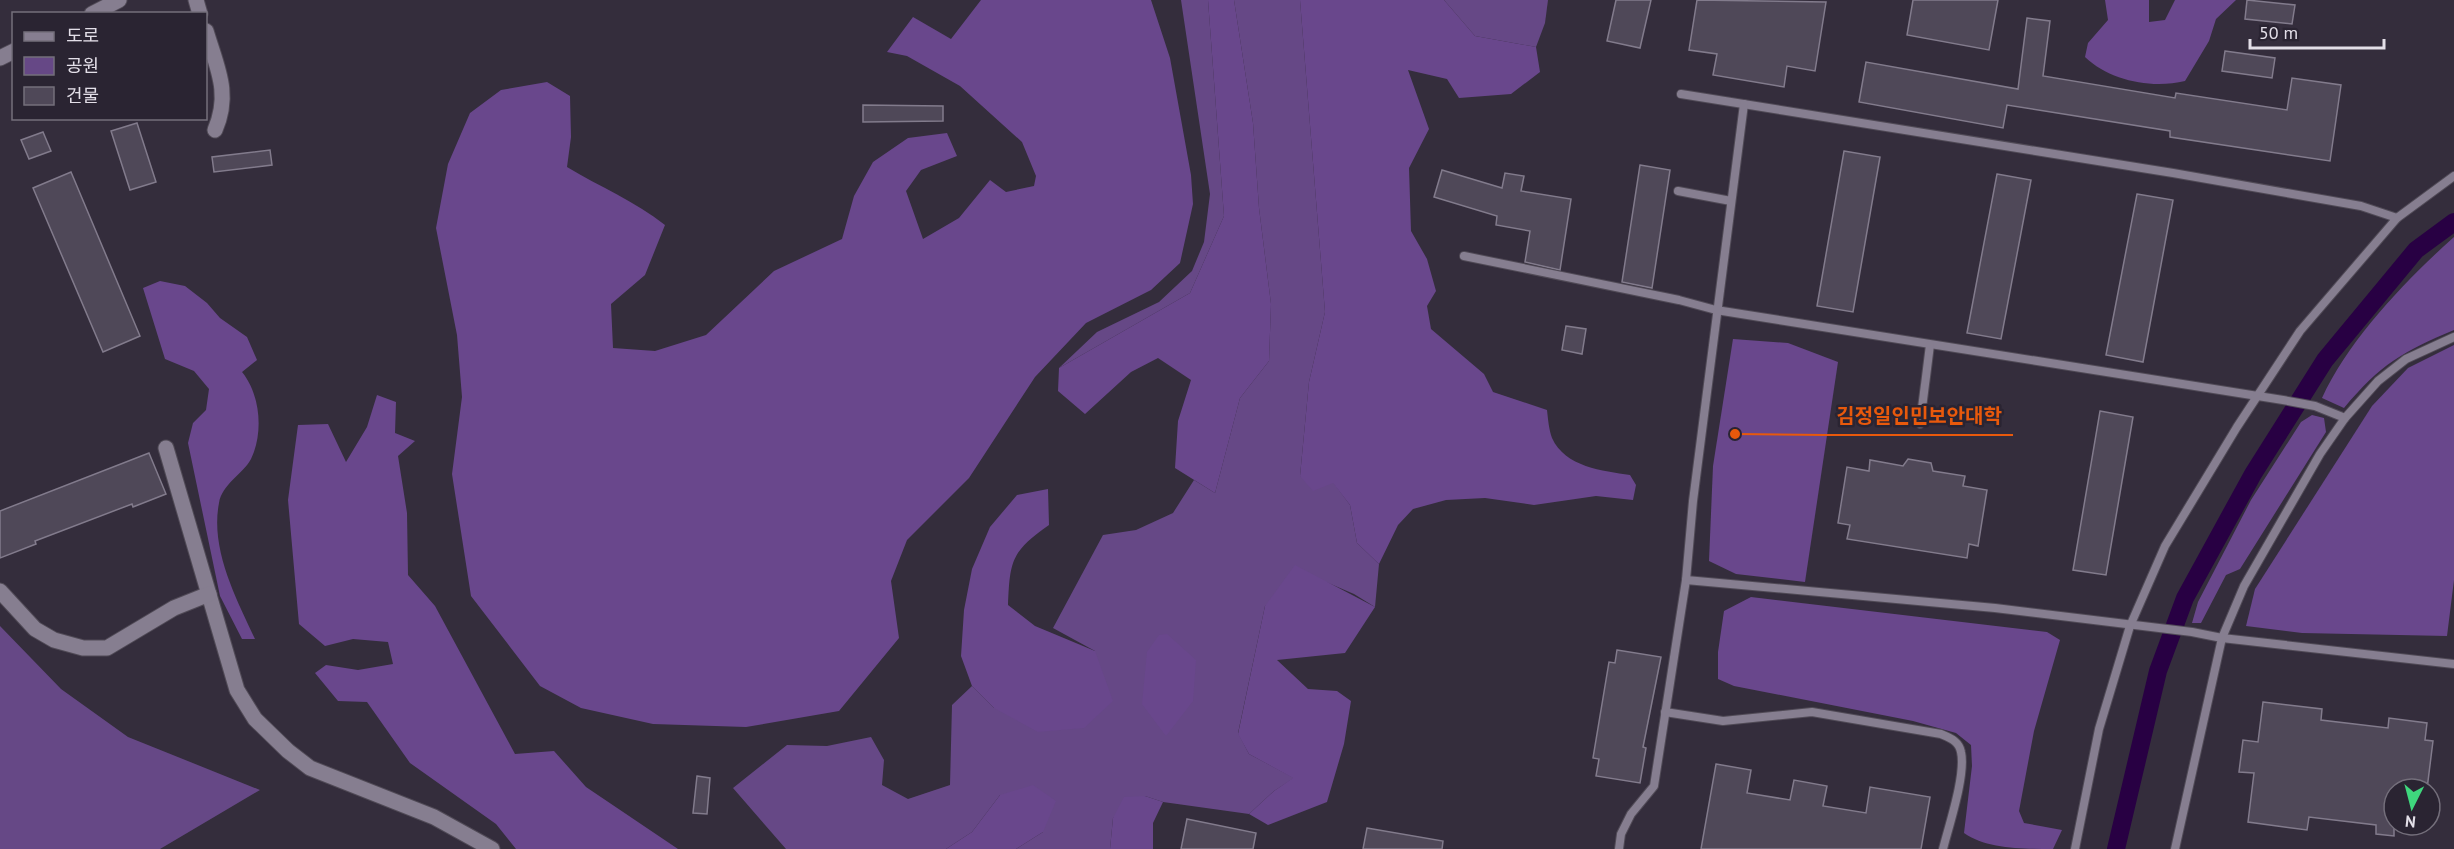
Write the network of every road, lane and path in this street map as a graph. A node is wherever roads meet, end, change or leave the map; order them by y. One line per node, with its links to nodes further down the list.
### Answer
1 (119, 0): 2 (street)
2 (96, 12)
3 (207, 34): 6 (street)
4 (1682, 94): 5 (lane)
5 (1744, 104): 9 (lane); 10 (lane)
6 (215, 130)
7 (2454, 176): 10 (lane)
8 (1678, 191): 9 (lane)
9 (1731, 201): 12 (lane)
10 (2397, 218): 15 (lane)
11 (1464, 256): 12 (lane)
12 (1716, 310): 14 (lane); 19 (lane)
13 (2454, 337): 16 (lane)
14 (1930, 345): 15 (lane); 17 (lane)
15 (2258, 396): 16 (lane); 22 (lane)
16 (2345, 418): 23 (lane)
17 (1920, 424)
18 (166, 448): 21 (street)
19 (1686, 580): 22 (lane); 25 (lane)
20 (0, 591): 21 (street)
21 (209, 594): 26 (street)
22 (2130, 626): 23 (lane); 29 (lane)
23 (2222, 638): 24 (lane); 30 (lane)
24 (2454, 664)
25 (1665, 712): 27 (lane); 28 (lane)
26 (492, 849)
27 (1619, 849)
28 (1944, 849)
29 (2075, 849)
30 (2175, 849)

